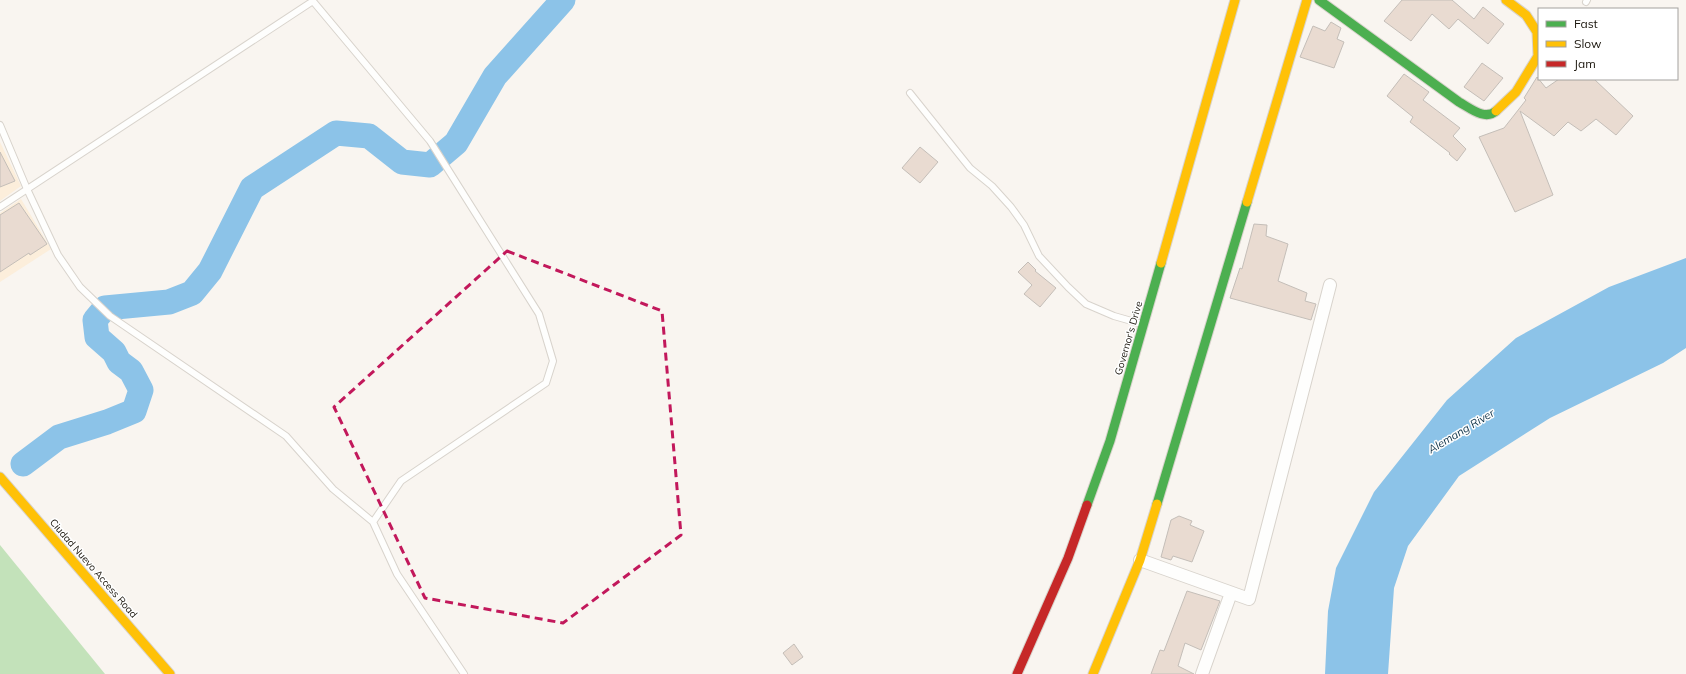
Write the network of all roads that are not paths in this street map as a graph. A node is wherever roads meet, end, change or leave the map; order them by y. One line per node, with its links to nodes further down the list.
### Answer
1 (1235, 0): 11 (street, Governor's Drive)
2 (1306, 0): 14 (street)
3 (1319, 0): 4 (street)
4 (1506, 0)
5 (313, 1): 8 (lane); 13 (lane)
6 (910, 92): 11 (lane)
7 (0, 125): 8 (lane)
8 (27, 189): 9 (lane); 13 (lane)
9 (0, 207)
10 (1330, 285): 15 (street)
11 (1143, 324): 18 (street, Governor's Drive)
12 (0, 477): 16 (street, Ciudad Nuevo Access Road)
13 (373, 522): 17 (lane)
14 (1140, 560): 15 (street); 19 (street)
15 (1231, 593): 20 (street)
16 (170, 674)
17 (464, 674)
18 (1017, 674)
19 (1093, 674)
20 (1202, 674)

